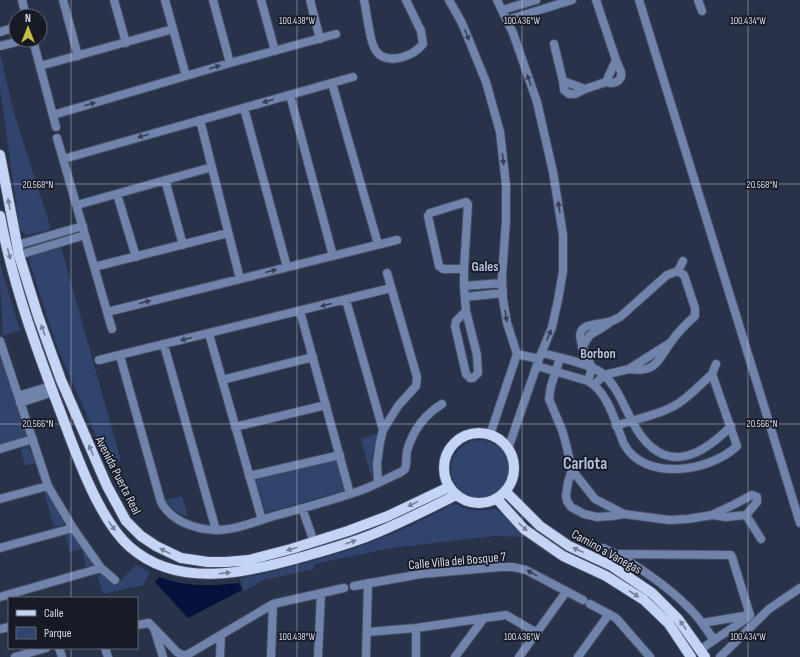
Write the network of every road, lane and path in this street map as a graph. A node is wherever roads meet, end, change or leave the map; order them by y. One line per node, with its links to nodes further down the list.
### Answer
1 (63, 0): 28 (street)
2 (114, 0): 24 (street)
3 (165, 0): 21 (street)
4 (213, 0): 29 (street)
5 (261, 0): 27 (street)
6 (310, 0): 23 (street)
7 (364, 0): 8 (street)
8 (406, 0)
9 (448, 0): 65 (street, one-way to 65)
10 (498, 0): 18 (street)
11 (536, 0): 18 (street)
12 (542, 0): 17 (street)
13 (572, 0): 17 (street)
14 (639, 0): 124 (street)
15 (698, 0): 19 (street)
16 (594, 1): 25 (street)
17 (545, 8): 20 (street)
18 (502, 10): 20 (street)
19 (702, 11)
20 (507, 20): 82 (street, one-way to 20)
21 (173, 29): 24 (street); 31 (street)
22 (336, 34): 23 (street)
23 (320, 39): 27 (street)
24 (126, 43): 28 (street)
25 (554, 44)
26 (35, 48): 30 (street)
27 (275, 51): 29 (street)
28 (78, 56): 30 (street)
29 (230, 63): 31 (street, one-way to 29)
30 (40, 66): 36 (street)
31 (186, 76): 36 (street, one-way to 31)
32 (353, 77): 33 (street)
33 (332, 83): 34 (street); 52 (street)
34 (290, 95): 35 (street, one-way to 35); 57 (street)
35 (244, 108): 37 (street); 60 (street)
36 (53, 115): 38 (street)
37 (200, 120): 41 (street, one-way to 41); 42 (street)
38 (56, 127)
39 (58, 138): 41 (street)
40 (0, 155): 54 (main road, Avenida Puerta Real, one-way to 40)
41 (63, 159): 45 (street)
42 (212, 167): 43 (street); 48 (street)
43 (165, 180): 44 (street); 53 (street)
44 (117, 194): 45 (street); 56 (street)
45 (76, 205): 47 (street)
46 (0, 216): 91 (main road, one-way to 91)
47 (83, 226): 49 (street); 50 (street)
48 (228, 233): 53 (street); 64 (street)
49 (85, 235): 55 (street); 59 (street)
50 (34, 240): 54 (street); 55 (street)
51 (397, 240): 52 (street)
52 (378, 244): 57 (street)
53 (182, 245): 56 (street)
54 (18, 250): 55 (street); 111 (main road, Avenida Puerta Real, one-way to 54)
55 (36, 250)
56 (136, 256): 59 (street)
57 (333, 256): 60 (street)
58 (683, 261): 62 (street)
59 (94, 267): 73 (street)
60 (287, 267): 64 (street, one-way to 60)
61 (464, 269): 61 (street); 66 (street)
62 (678, 271): 85 (street); 88 (street)
63 (387, 273): 67 (street)
64 (240, 279): 73 (street, one-way to 64)
65 (502, 283): 66 (street); 68 (street)
66 (464, 286): 69 (street)
67 (391, 288): 70 (street); 99 (street)
68 (503, 293): 69 (street); 78 (street, one-way to 78)
69 (465, 297): 72 (street)
70 (346, 300): 71 (street, one-way to 71); 99 (street)
71 (300, 311): 75 (street); 80 (street)
72 (466, 311): 72 (street)
73 (107, 312): 74 (street)
74 (112, 329)
75 (209, 334): 77 (street, one-way to 77); 89 (street)
76 (0, 341): 92 (street)
77 (164, 345): 79 (street); 126 (street)
78 (517, 354): 82 (street); 100 (street)
79 (120, 356): 83 (street); 126 (street)
80 (313, 358): 89 (street); 94 (street)
81 (560, 358): 82 (street); 85 (street); 86 (street)
82 (539, 359): 86 (street); 103 (street)
83 (100, 360)
84 (716, 364): 87 (street)
85 (592, 368): 88 (street); 90 (street)
86 (556, 371): 90 (street); 107 (street)
87 (712, 374): 95 (street); 97 (street)
88 (604, 375): 90 (street); 95 (street)
89 (222, 380): 98 (street)
90 (591, 383): 96 (street)
91 (52, 389): 92 (street); 114 (main road)
92 (19, 399): 101 (street)
93 (442, 404): 109 (street)
94 (326, 405): 98 (street); 104 (street)
95 (631, 420): 96 (street); 105 (street)
96 (616, 426): 106 (street)
97 (731, 426): 105 (street); 106 (street)
98 (236, 427): 108 (street)
99 (383, 430): 109 (street)
100 (490, 435): 103 (main road); 112 (main road)
101 (33, 439): 102 (street); 110 (street)
102 (0, 449)
103 (508, 449): 113 (main road)
104 (340, 455): 108 (street); 115 (street)
105 (680, 458): 106 (street)
106 (683, 469)
107 (572, 470): 120 (street); 120 (street)
108 (249, 476): 123 (street)
109 (378, 483): 115 (street)
110 (48, 486): 118 (street); 125 (street)
111 (107, 486): 114 (main road); 128 (main road, Avenida Puerta Real, one-way to 111)
112 (448, 487): 116 (main road); 128 (main road, Avenida Puerta Real, one-way to 128)
113 (505, 491): 117 (main road); 132 (main road, Camino a Vanegas, one-way to 113)
114 (93, 492): 116 (main road, one-way to 116)
115 (350, 494): 119 (street)
116 (456, 495): 117 (main road)
117 (497, 498): 169 (main road, Camino a Vanegas, one-way to 169)
118 (0, 499)
119 (300, 509): 123 (street); 128 (street)
120 (624, 514): 121 (street)
121 (712, 515): 122 (street); 122 (street)
122 (746, 515): 127 (street)
123 (262, 520): 126 (street)
124 (800, 523)
125 (73, 528): 129 (street); 133 (street)
126 (216, 530)
127 (761, 539)
128 (312, 543)
129 (0, 548)
130 (603, 548): 131 (street)
131 (617, 554): 132 (street); 144 (street); 146 (street)
132 (612, 566): 156 (main road, Camino a Vanegas, one-way to 132)
133 (101, 568): 134 (street); 141 (street)
134 (116, 580)
135 (368, 583): 136 (street, Calle Villa del Bosque 7); 139 (street, Calle Villa del Bosque 7, one-way to 135); 150 (street)
136 (354, 586)
137 (344, 588): 140 (street)
138 (800, 588): 170 (street)
139 (566, 592): 143 (street, Calle Villa del Bosque 7); 151 (street)
140 (321, 593): 142 (street); 161 (street)
141 (0, 596)
142 (273, 604): 152 (street); 160 (street)
143 (609, 614): 155 (street, Calle Villa del Bosque 7); 166 (street)
144 (750, 614): 146 (street); 153 (street)
145 (484, 618): 149 (street); 151 (street); 164 (street)
146 (702, 623): 153 (street)
147 (138, 625): 148 (street)
148 (154, 628): 152 (street); 158 (street)
149 (416, 628): 150 (street); 163 (street)
150 (367, 632): 162 (street)
151 (537, 633): 165 (street)
152 (221, 635): 159 (street)
153 (714, 640): 156 (street)
154 (43, 649): 157 (street)
155 (644, 650): 167 (street); 168 (street, Calle Villa del Bosque 7)
156 (702, 653)
157 (15, 657)
158 (163, 657)
159 (220, 657)
160 (271, 657)
161 (318, 657)
162 (366, 657)
163 (416, 657)
164 (455, 657)
165 (519, 657)
166 (578, 657)
167 (638, 657)
168 (650, 657)
169 (691, 657)
170 (720, 657)

